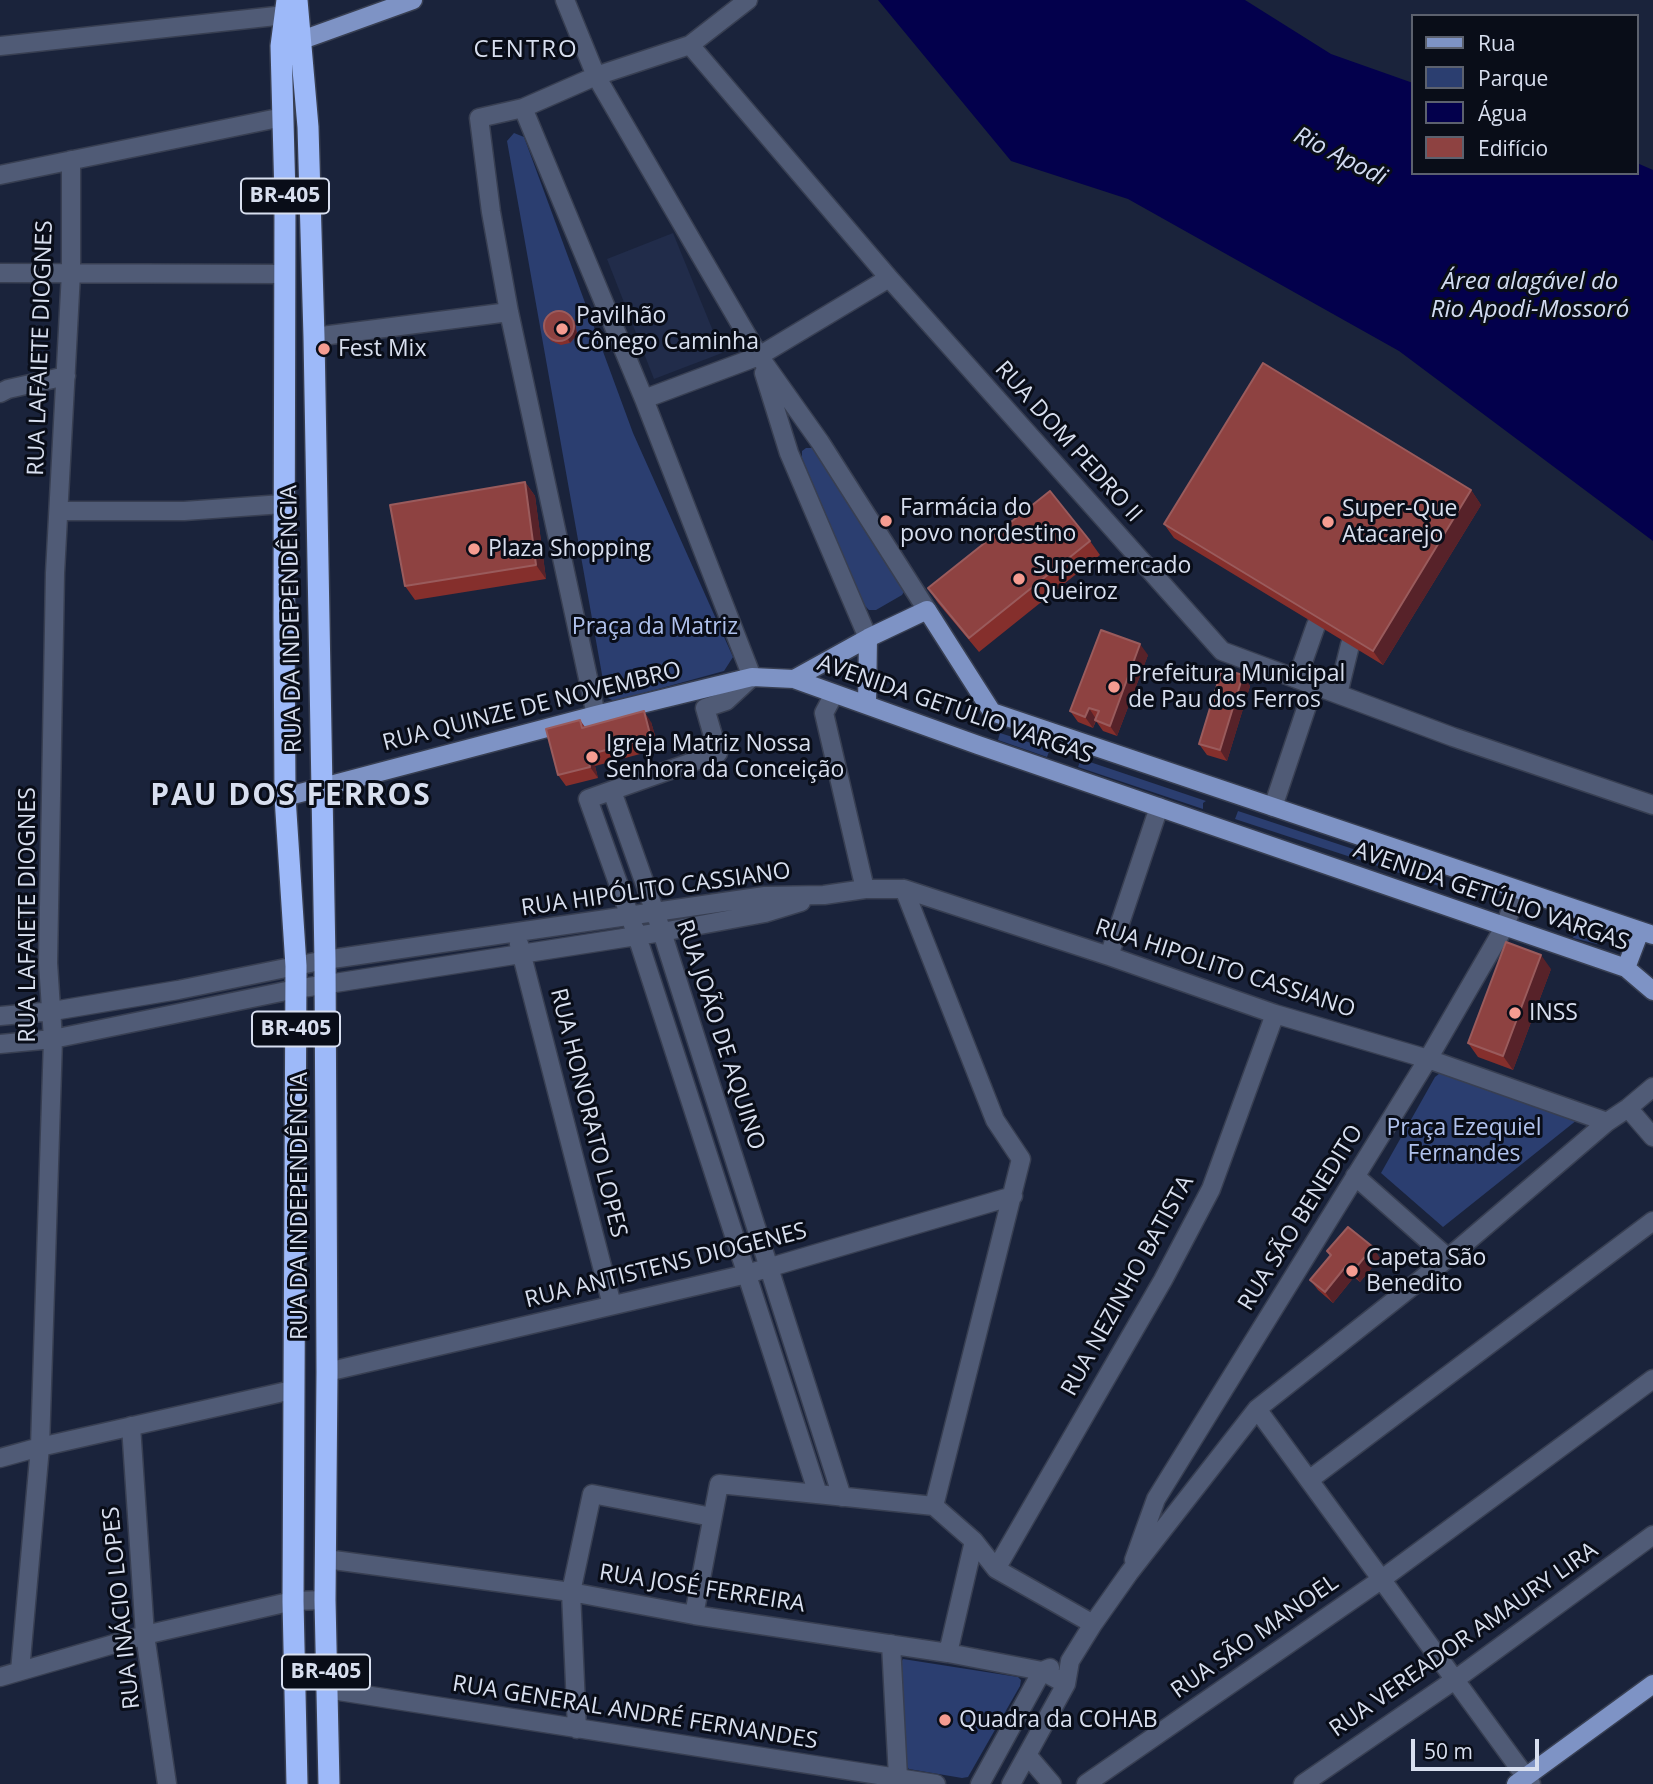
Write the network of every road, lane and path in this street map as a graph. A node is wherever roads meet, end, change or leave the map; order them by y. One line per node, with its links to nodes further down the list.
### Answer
1 (413, 0): 5 (main road)
2 (565, 0): 8 (street)
3 (748, 0): 6 (street)
4 (290, 5): 5 (highway, BR-405); 7 (street)
5 (291, 44): 10 (highway, BR-405); 18 (highway, RUA DA INDEPENDÊNCIA / BR-405)
6 (690, 45): 8 (street); 16 (street, RUA DOM PEDRO II)
7 (0, 46)
8 (596, 76): 9 (street); 19 (street)
9 (523, 108): 17 (street); 22 (street)
10 (283, 117): 11 (street); 15 (highway, RUA DA INDEPENDÊNCIA / BR-405)
11 (71, 160): 12 (street); 14 (street, RUA LAFAIETE DIOGNES)
12 (0, 174)
13 (0, 273): 14 (street)
14 (71, 273): 15 (street); 20 (street, RUA LAFAIETE DIOGNES)
15 (284, 274): 23 (highway, RUA DA INDEPENDÊNCIA / BR-405)
16 (889, 278): 19 (street); 31 (street, RUA DOM PEDRO II)
17 (509, 312): 18 (street); 35 (street)
18 (314, 337): 36 (highway, RUA DA INDEPENDÊNCIA / BR-405)
19 (759, 356): 22 (street); 25 (street); 27 (street)
20 (66, 376): 21 (street); 24 (street, RUA LAFAIETE DIOGNES)
21 (0, 393)
22 (644, 400): 29 (street)
23 (283, 504): 24 (street); 38 (highway, RUA DA INDEPENDÊNCIA / BR-405)
24 (59, 511): 61 (street, RUA LAFAIETE DIOGNES)
25 (927, 610): 27 (main road, AVENIDA GETÚLIO VARGAS); 41 (main road, AVENIDA GETÚLIO VARGAS)
26 (1316, 625): 31 (street)
27 (868, 638): 30 (main road, AVENIDA GETÚLIO VARGAS); 34 (main road)
28 (1350, 645): 33 (street)
29 (752, 677): 30 (main road, RUA QUINZE DE NOVEMBRO); 35 (main road, RUA QUINZE DE NOVEMBRO); 37 (street)
30 (794, 679): 32 (main road, AVENIDA GETÚLIO VARGAS)
31 (1305, 682): 33 (street, RUA DOM PEDRO II); 41 (street)
32 (834, 694): 34 (main road, AVENIDA GETÚLIO VARGAS); 42 (street)
33 (1338, 694): 39 (street, RUA DOM PEDRO II)
34 (867, 705): 40 (main road, AVENIDA GETÚLIO VARGAS)
35 (596, 715): 36 (main road, RUA QUINZE DE NOVEMBRO)
36 (320, 788): 38 (main road, RUA QUINZE DE NOVEMBRO); 55 (highway, RUA DA INDEPENDÊNCIA / BR-405)
37 (612, 791): 46 (street, RUA JOÃO DE AQUINO); 47 (street)
38 (285, 797): 56 (highway, RUA DA INDEPENDÊNCIA / BR-405)
39 (1653, 805)
40 (1158, 807): 48 (main road, AVENIDA GETÚLIO VARGAS); 54 (street)
41 (1273, 807): 44 (main road, AVENIDA GETÚLIO VARGAS)
42 (866, 889): 43 (street, RUA HIPOLITO CASSIANO); 45 (street, RUA HIPOLITO CASSIANO)
43 (904, 889): 54 (street, RUA HIPOLITO CASSIANO); 72 (street)
44 (1518, 890): 48 (street, RUA SÃO BENEDITO); 51 (main road, AVENIDA GETÚLIO VARGAS)
45 (824, 895): 46 (street, RUA HIPÓLITO CASSIANO); 49 (street, RUA HIPÓLITO CASSIANO)
46 (654, 912): 47 (street, RUA HIPÓLITO CASSIANO); 49 (street, RUA JOÃO DE AQUINO)
47 (629, 916): 50 (street, RUA HIPÓLITO CASSIANO); 52 (street)
48 (1505, 926): 57 (main road, AVENIDA GETÚLIO VARGAS); 66 (street, RUA SÃO BENEDITO)
49 (662, 932): 52 (street, RUA HIPÓLITO CASSIANO); 75 (street, RUA JOÃO DE AQUINO)
50 (516, 933): 53 (street, RUA HONORATO LOPES); 55 (street, RUA HIPÓLITO CASSIANO)
51 (1647, 933): 57 (main road)
52 (637, 936): 53 (street, RUA HIPÓLITO CASSIANO); 76 (street)
53 (522, 955): 58 (street, RUA HIPÓLITO CASSIANO); 77 (street, RUA HONORATO LOPES)
54 (1109, 956): 62 (street, RUA HIPOLITO CASSIANO)
55 (325, 960): 56 (street, RUA HIPÓLITO CASSIANO); 58 (highway, RUA DA INDEPENDÊNCIA / BR-405)
56 (296, 966): 59 (highway, RUA DA INDEPENDÊNCIA / BR-405); 61 (street, RUA HIPÓLITO CASSIANO)
57 (1626, 968): 60 (main road, AVENIDA GETÚLIO VARGAS)
58 (325, 984): 59 (street, RUA HIPÓLITO CASSIANO); 78 (highway, RUA DA INDEPENDÊNCIA / BR-405)
59 (296, 989): 64 (street, RUA HIPÓLITO CASSIANO); 80 (highway, RUA DA INDEPENDÊNCIA / BR-405)
60 (1653, 991)
61 (53, 1011): 63 (street, RUA HIPÓLITO CASSIANO); 64 (street, RUA LAFAIETE DIOGNES)
62 (1275, 1014): 66 (street, RUA HIPOLITO CASSIANO); 93 (street, RUA NEZINHO BATISTA)
63 (0, 1016)
64 (53, 1039): 65 (street, RUA HIPÓLITO CASSIANO); 83 (street, RUA LAFAIETE DIOGNES)
65 (0, 1044)
66 (1428, 1059): 69 (street, RUA HIPOLITO CASSIANO); 71 (street, RUA SÃO BENEDITO)
67 (1653, 1087): 68 (street)
68 (1628, 1108): 69 (street); 70 (street)
69 (1607, 1122): 74 (street)
70 (1653, 1137)
71 (1355, 1176): 74 (street); 94 (street, RUA SÃO BENEDITO)
72 (1013, 1196): 75 (street, RUA ANTISTENS DIOGENES); 88 (street)
73 (1653, 1221): 85 (street)
74 (1448, 1258): 81 (street)
75 (769, 1268): 76 (street, RUA ANTISTENS DIOGENES); 87 (street, RUA JOÃO DE AQUINO)
76 (747, 1274): 77 (street, RUA ANTISTENS DIOGENES); 86 (street)
77 (611, 1306): 78 (street, RUA ANTISTENS DIOGENES)
78 (327, 1372): 92 (highway, RUA DA INDEPENDÊNCIA / BR-405)
79 (1653, 1379): 95 (street, RUA SÃO MANOEL)
80 (292, 1390): 82 (street); 98 (highway, RUA DA INDEPENDÊNCIA / BR-405)
81 (1256, 1409): 85 (street); 94 (street)
82 (131, 1426): 83 (street); 101 (street, RUA INÁCIO LOPES)
83 (40, 1447): 84 (street); 105 (street, RUA LAFAIETE DIOGNES)
84 (0, 1458)
85 (1309, 1480): 95 (street)
86 (818, 1494): 87 (street); 89 (street)
87 (842, 1497): 88 (street)
88 (934, 1506): 91 (street)
89 (712, 1517): 96 (street); 99 (street)
90 (1653, 1535): 108 (street, RUA VEREADOR AMAURY LIRA)
91 (974, 1541): 93 (street); 103 (street)
92 (326, 1559): 96 (street, RUA JOSÉ FERREIRA); 97 (highway, RUA DA INDEPENDÊNCIA / BR-405)
93 (996, 1569): 100 (street)
94 (1129, 1573): 100 (street)
95 (1382, 1579): 108 (street); 123 (street, RUA SÃO MANOEL)
96 (571, 1592): 99 (street, RUA JOSÉ FERREIRA); 112 (street)
97 (325, 1600): 98 (street); 111 (highway, RUA DA INDEPENDÊNCIA / BR-405)
98 (293, 1601): 101 (street); 117 (highway, RUA DA INDEPENDÊNCIA / BR-405)
99 (694, 1615): 102 (street, RUA JOSÉ FERREIRA)
100 (1093, 1624): 104 (street)
101 (145, 1635): 105 (street); 116 (street, RUA INÁCIO LOPES)
102 (891, 1644): 103 (street, RUA JOSÉ FERREIRA); 114 (street)
103 (948, 1653): 106 (street, RUA JOSÉ FERREIRA)
104 (1070, 1661): 106 (street); 109 (street)
105 (20, 1671): 107 (street)
106 (1042, 1671): 109 (street, RUA JOSÉ FERREIRA); 120 (street)
107 (0, 1676)
108 (1456, 1679): 115 (street); 124 (street, RUA VEREADOR AMAURY LIRA)
109 (1066, 1684): 113 (street)
110 (1653, 1684): 115 (main road)
111 (326, 1689): 112 (street, RUA GENERAL ANDRÉ FERNANDES); 118 (highway, RUA DA INDEPENDÊNCIA / BR-405)
112 (577, 1730): 114 (street, RUA GENERAL ANDRÉ FERNANDES)
113 (1028, 1756): 121 (street); 122 (street)
114 (898, 1777): 119 (street, RUA GENERAL ANDRÉ FERNANDES)
115 (1525, 1782)
116 (167, 1784)
117 (297, 1784)
118 (329, 1784)
119 (936, 1784)
120 (980, 1784)
121 (1011, 1784)
122 (1052, 1784)
123 (1086, 1784)
124 (1303, 1784)

